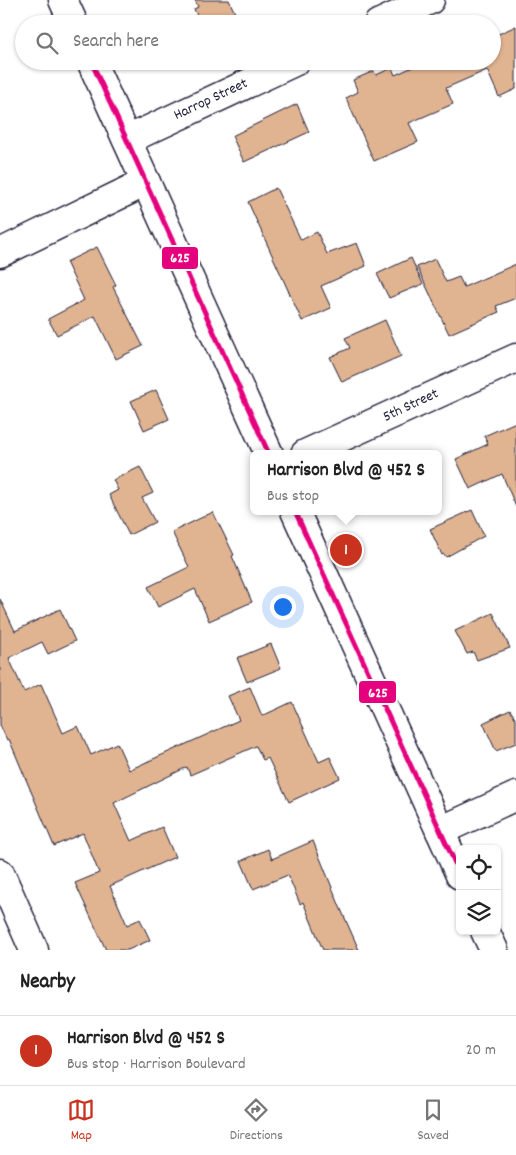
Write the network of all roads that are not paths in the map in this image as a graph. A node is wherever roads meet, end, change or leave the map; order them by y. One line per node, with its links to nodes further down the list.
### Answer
1 (63, 0): 3 (main road)
2 (430, 0): 4 (main road)
3 (70, 15)
4 (398, 15)
5 (95, 70): 7 (main road)
6 (277, 70): 7 (main road, Harrop Street)
7 (127, 140): 8 (main road)
8 (146, 182): 9 (main road); 11 (main road)
9 (0, 253)
10 (516, 358): 12 (main road, 5th Street)
11 (267, 450)
12 (314, 450)
13 (297, 515): 15 (main road)
14 (516, 796): 15 (main road)
15 (440, 831): 16 (main road)
16 (456, 866)
17 (0, 873): 19 (main road)
18 (488, 935): 20 (main road)
19 (34, 950)
20 (494, 950)

